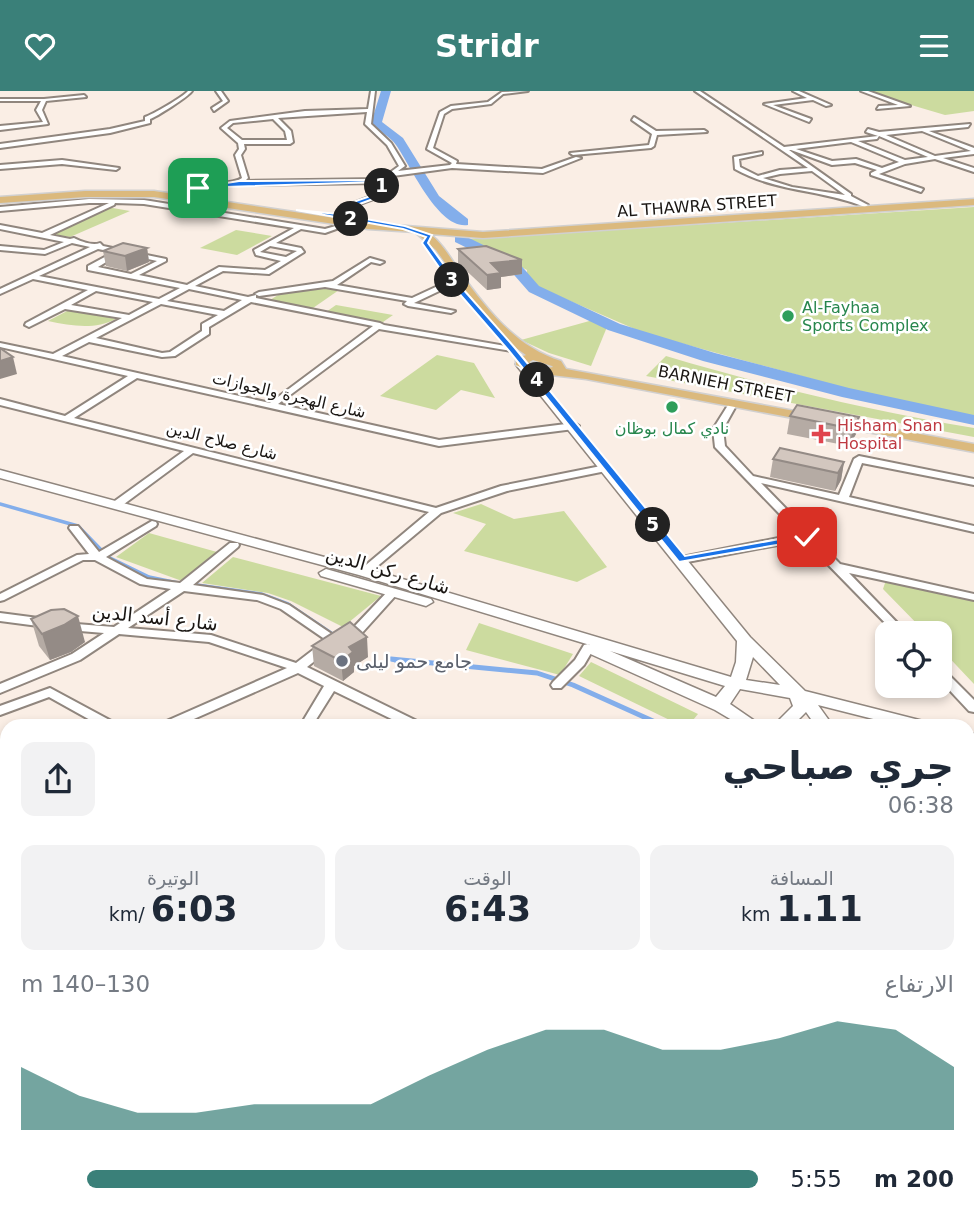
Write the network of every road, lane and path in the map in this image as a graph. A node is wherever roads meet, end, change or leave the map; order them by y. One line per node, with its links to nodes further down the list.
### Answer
1 (190, 91): 31 (street)
2 (218, 91): 14 (street)
3 (373, 91): 15 (street)
4 (526, 91): 37 (street)
5 (697, 91): 32 (street)
6 (794, 91): 9 (street)
7 (863, 91): 13 (street)
8 (84, 96): 11 (street)
9 (812, 99): 12 (street); 19 (street)
10 (0, 100): 11 (street)
11 (44, 100): 21 (street)
12 (828, 105)
13 (879, 108)
14 (214, 109)
15 (371, 110): 16 (street); 43 (street)
16 (274, 117): 29 (street); 29 (street)
17 (952, 118): 20 (street)
18 (634, 119): 25 (street)
19 (809, 120)
20 (971, 126): 22 (street)
21 (0, 128)
22 (922, 129): 26 (street); 33 (street)
23 (869, 131): 26 (street)
24 (704, 132): 25 (street)
25 (655, 133): 37 (street)
26 (880, 135): 28 (street); 35 (street)
27 (802, 137): 30 (street)
28 (850, 140): 30 (street); 36 (street)
29 (241, 142): 46 (street)
30 (816, 144): 32 (street)
31 (0, 146)
32 (787, 148): 40 (street); 41 (street)
33 (974, 151): 35 (street)
34 (760, 153): 44 (street)
35 (932, 157): 36 (street); 42 (street)
36 (904, 162): 41 (street)
37 (452, 166): 43 (street)
38 (0, 167): 39 (street)
39 (116, 168)
40 (814, 169): 44 (street); 49 (street)
41 (881, 170): 48 (street)
42 (974, 170)
43 (393, 174): 45 (street)
44 (757, 178): 49 (street)
45 (382, 181): 46 (street); 56 (street)
46 (239, 183): 47 (street)
47 (198, 188)
48 (920, 190)
49 (849, 195): 53 (street)
50 (0, 198): 55 (main road); 57 (main road)
51 (974, 200): 53 (main road, AL THAWRA STREET); 61 (main road, AL THAWRA STREET)
52 (118, 201): 54 (street); 59 (street); 60 (street)
53 (865, 205): 61 (main road, AL THAWRA STREET)
54 (0, 209)
55 (299, 210): 56 (main road); 61 (main road)
56 (339, 216): 61 (main road)
57 (348, 223): 59 (street); 61 (main road)
58 (0, 227): 60 (street)
59 (299, 227): 63 (street)
60 (44, 235): 62 (street)
61 (430, 236): 71 (main road); 90 (main road)
62 (75, 240): 64 (street); 65 (street)
63 (269, 244): 67 (street); 67 (street)
64 (101, 245): 66 (street); 69 (street)
65 (0, 249)
66 (125, 250): 70 (street); 70 (street)
67 (289, 260): 72 (street)
68 (380, 262): 73 (street)
69 (32, 277): 75 (street); 76 (street)
70 (130, 277): 74 (street)
71 (453, 281): 79 (street); 89 (main road)
72 (198, 282): 74 (street); 77 (street)
73 (325, 285): 77 (street); 79 (street)
74 (187, 287): 78 (street); 80 (street)
75 (94, 289): 80 (street); 81 (street)
76 (0, 292)
77 (259, 294): 78 (street)
78 (250, 299): 83 (street); 86 (street)
79 (413, 300): 82 (street)
80 (160, 302): 83 (street); 84 (street)
81 (63, 306): 84 (street); 85 (street)
82 (451, 311)
83 (225, 314): 87 (street)
84 (128, 317): 87 (street)
85 (29, 325)
86 (379, 327): 89 (street); 98 (street)
87 (88, 339): 91 (street)
88 (0, 345): 91 (street, شارع الهجرة والجوازات)
89 (512, 349): 92 (main road)
90 (537, 356): 92 (main road); 93 (main road)
91 (54, 357): 94 (street, شارع الهجرة والجوازات)
92 (521, 363): 93 (main road); 95 (main road)
93 (554, 370): 95 (main road); 97 (main road, BARNIEH STREET); 101 (main road, BARNIEH STREET)
94 (136, 375): 98 (street, شارع الهجرة والجوازات); 99 (street)
95 (542, 386): 100 (main road)
96 (0, 403): 99 (street, شارع صلاح الدين)
97 (733, 404): 101 (main road, BARNIEH STREET); 105 (street)
98 (272, 405): 100 (street, شارع الهجرة والجوازات)
99 (66, 419): 102 (street, شارع صلاح الدين)
100 (574, 426): 103 (main road)
101 (974, 446)
102 (191, 450): 109 (street); 110 (street, شارع صلاح الدين)
103 (606, 468): 110 (street); 117 (main road)
104 (0, 474): 109 (main road, شارع ركن الدين)
105 (751, 478): 108 (street); 114 (street)
106 (974, 482): 108 (street)
107 (0, 483): 111 (main road, شارع ركن الدين)
108 (843, 499): 113 (street)
109 (116, 505): 119 (main road, شارع ركن الدين)
110 (437, 511): 119 (street)
111 (152, 524): 115 (main road, شارع ركن الدين); 116 (street)
112 (74, 528): 116 (street)
113 (974, 529)
114 (807, 537): 117 (street); 118 (street)
115 (234, 545): 120 (street); 121 (main road, شارع ركن الدين)
116 (103, 555): 120 (street); 123 (street)
117 (682, 560): 128 (main road)
118 (836, 566): 122 (street); 125 (street)
119 (364, 572): 132 (main road, شارع ركن الدين)
120 (181, 587): 126 (street); 127 (street)
121 (393, 592): 127 (street); 129 (main road, شارع ركن الدين)
122 (974, 597)
123 (0, 598)
124 (0, 617): 126 (street, شارع أسد الدين)
125 (889, 621)
126 (114, 633): 130 (street, شارع أسد الدين); 135 (street)
127 (337, 637): 130 (street)
128 (745, 640): 132 (main road); 136 (main road)
129 (588, 648): 133 (street); 137 (main road, شارع ركن الدين)
130 (298, 668): 131 (street, شارع أسد الدين); 141 (street)
131 (332, 684): 142 (street); 143 (street, شارع أسد الدين)
132 (736, 684): 136 (main road, شارع ركن الدين); 137 (main road)
133 (557, 685)
134 (952, 685): 138 (street)
135 (0, 689)
136 (797, 694): 145 (main road); 146 (main road); 147 (main road, شارع ركن الدين)
137 (721, 706): 144 (main road, شارع ركن الدين)
138 (974, 708)
139 (0, 711): 140 (street)
140 (98, 719)
141 (183, 719)
142 (310, 719)
143 (402, 719)
144 (742, 719)
145 (791, 719)
146 (819, 719)
147 (894, 719)

